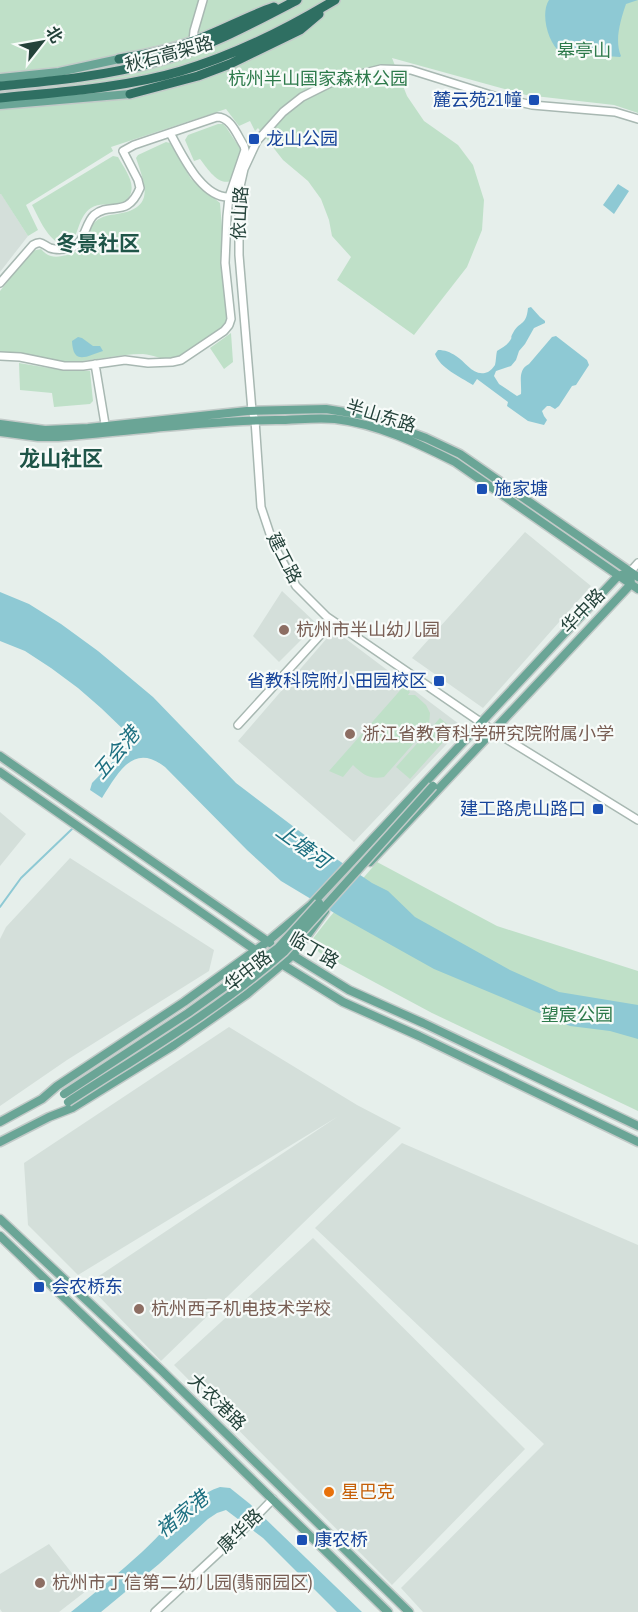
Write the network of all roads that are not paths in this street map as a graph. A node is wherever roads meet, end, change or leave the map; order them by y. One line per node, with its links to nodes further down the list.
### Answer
1 (203, 0): 4 (street)
2 (296, 0): 4 (highway); 7 (highway, 秋石高架路)
3 (336, 0): 8 (highway); 9 (highway, 秋石高架路)
4 (193, 41): 5 (highway)
5 (119, 59): 6 (main road)
6 (0, 78)
7 (0, 86)
8 (130, 94): 10 (main road)
9 (0, 98)
10 (0, 105)
11 (638, 119): 13 (street, 依山路)
12 (170, 133): 14 (street); 14 (street); 15 (street)
13 (239, 194): 14 (street); 18 (street, 依山路)
14 (229, 197): 17 (street)
15 (0, 283)
16 (0, 356): 17 (street)
17 (95, 364): 21 (street)
18 (252, 411): 19 (street, 建工路); 21 (main road, 半山东路); 24 (main road, 半山东路)
19 (255, 420): 21 (main road, 半山东路); 25 (main road, 半山东路); 28 (street, 建工路)
20 (0, 424): 21 (main road, 半山东路)
21 (106, 430): 22 (main road, 半山东路)
22 (0, 432)
23 (638, 563): 24 (street, 华中路)
24 (630, 572): 25 (main road, 华中路); 26 (main road, 半山东路); 27 (main road, 华中路)
25 (618, 576): 27 (main road, 半山东路); 29 (main road, 华中路)
26 (638, 578)
27 (634, 587): 31 (main road, 华中路)
28 (333, 621): 29 (street, 建工路); 30 (street)
29 (482, 722): 31 (street, 建工路); 32 (main road, 华中路)
30 (238, 724)
31 (492, 730): 33 (main road, 华中路); 37 (street)
32 (467, 739): 36 (main road, 华中路); 38 (main road, 华中路)
33 (476, 748): 36 (main road, 华中路); 40 (main road, 华中路, bridge)
34 (0, 756): 38 (main road, 临丁路)
35 (0, 772): 39 (main road, 临丁路)
36 (431, 784): 42 (main road, 华中路, bridge)
37 (638, 820)
38 (267, 942): 39 (main road, 华中路); 40 (main road, 临丁路)
39 (256, 950): 41 (main road, 临丁路); 43 (main road, 华中路)
40 (293, 955): 41 (main road, 华中路); 46 (main road, 临丁路)
41 (283, 965): 44 (main road, 华中路); 48 (main road, 临丁路)
42 (66, 1098): 43 (main road, 华中路); 44 (main road, 华中路)
43 (42, 1099): 45 (main road, 华中路)
44 (50, 1117): 47 (main road, 华中路)
45 (0, 1122)
46 (638, 1126)
47 (0, 1142)
48 (638, 1142)
49 (2, 1220): 54 (main road, 大农港路)
50 (0, 1236): 51 (main road, 大农港路)
51 (273, 1499): 52 (street, 康华路); 53 (main road, 大农港路)
52 (155, 1612)
53 (388, 1612)
54 (409, 1612)

